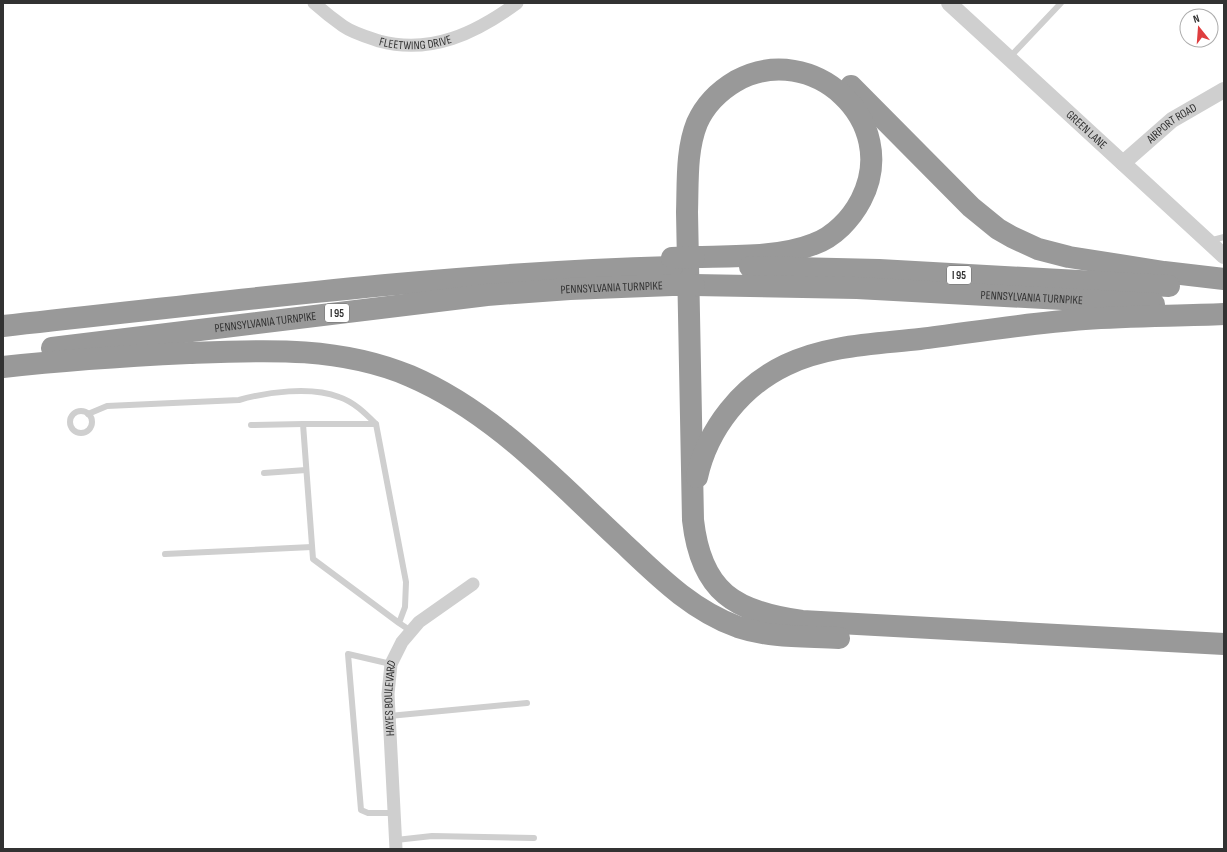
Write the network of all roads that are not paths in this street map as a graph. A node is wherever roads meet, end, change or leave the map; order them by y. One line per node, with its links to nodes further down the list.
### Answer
1 (314, 3): 4 (street, FLEETWING DRIVE)
2 (949, 3): 5 (street, GREEN LANE)
3 (1061, 3): 5 (lane)
4 (514, 4)
5 (1009, 58): 7 (street, GREEN LANE)
6 (1224, 90): 7 (street, AIRPORT ROAD)
7 (1124, 163): 9 (street, GREEN LANE)
8 (1224, 237): 9 (lane)
9 (1208, 241): 10 (street, GREEN LANE)
10 (1224, 256)
11 (672, 270): 12 (highway, PENNSYLVANIA TURNPIKE / I 95, bridge); 17 (highway, PENNSYLVANIA TURNPIKE / I 95); 18 (highway, PENNSYLVANIA TURNPIKE / I 95)
12 (694, 270): 14 (highway, PENNSYLVANIA TURNPIKE / I 95); 15 (highway, PENNSYLVANIA TURNPIKE / I 95); 26 (highway)
13 (1224, 279): 32 (highway)
14 (1224, 289)
15 (1224, 310)
16 (1224, 314): 26 (highway)
17 (3, 326)
18 (3, 354)
19 (3, 366): 32 (highway)
20 (88, 414): 22 (lane)
21 (303, 424): 22 (lane); 23 (lane); 24 (lane)
22 (376, 424): 30 (lane)
23 (251, 425)
24 (306, 470): 25 (lane); 27 (lane)
25 (264, 473)
26 (692, 500): 33 (highway)
27 (312, 547): 28 (lane); 30 (lane)
28 (165, 554)
29 (473, 584): 31 (street, HAYES BOULEVARD)
30 (400, 623): 31 (lane)
31 (411, 631): 35 (street, HAYES BOULEVARD)
32 (832, 637): 34 (highway)
33 (1224, 644)
34 (1224, 655)
35 (391, 664): 37 (street, HAYES BOULEVARD); 38 (lane)
36 (527, 703): 37 (lane)
37 (389, 716): 38 (street, HAYES BOULEVARD)
38 (394, 813): 40 (street, HAYES BOULEVARD)
39 (534, 838): 40 (lane)
40 (396, 845)

